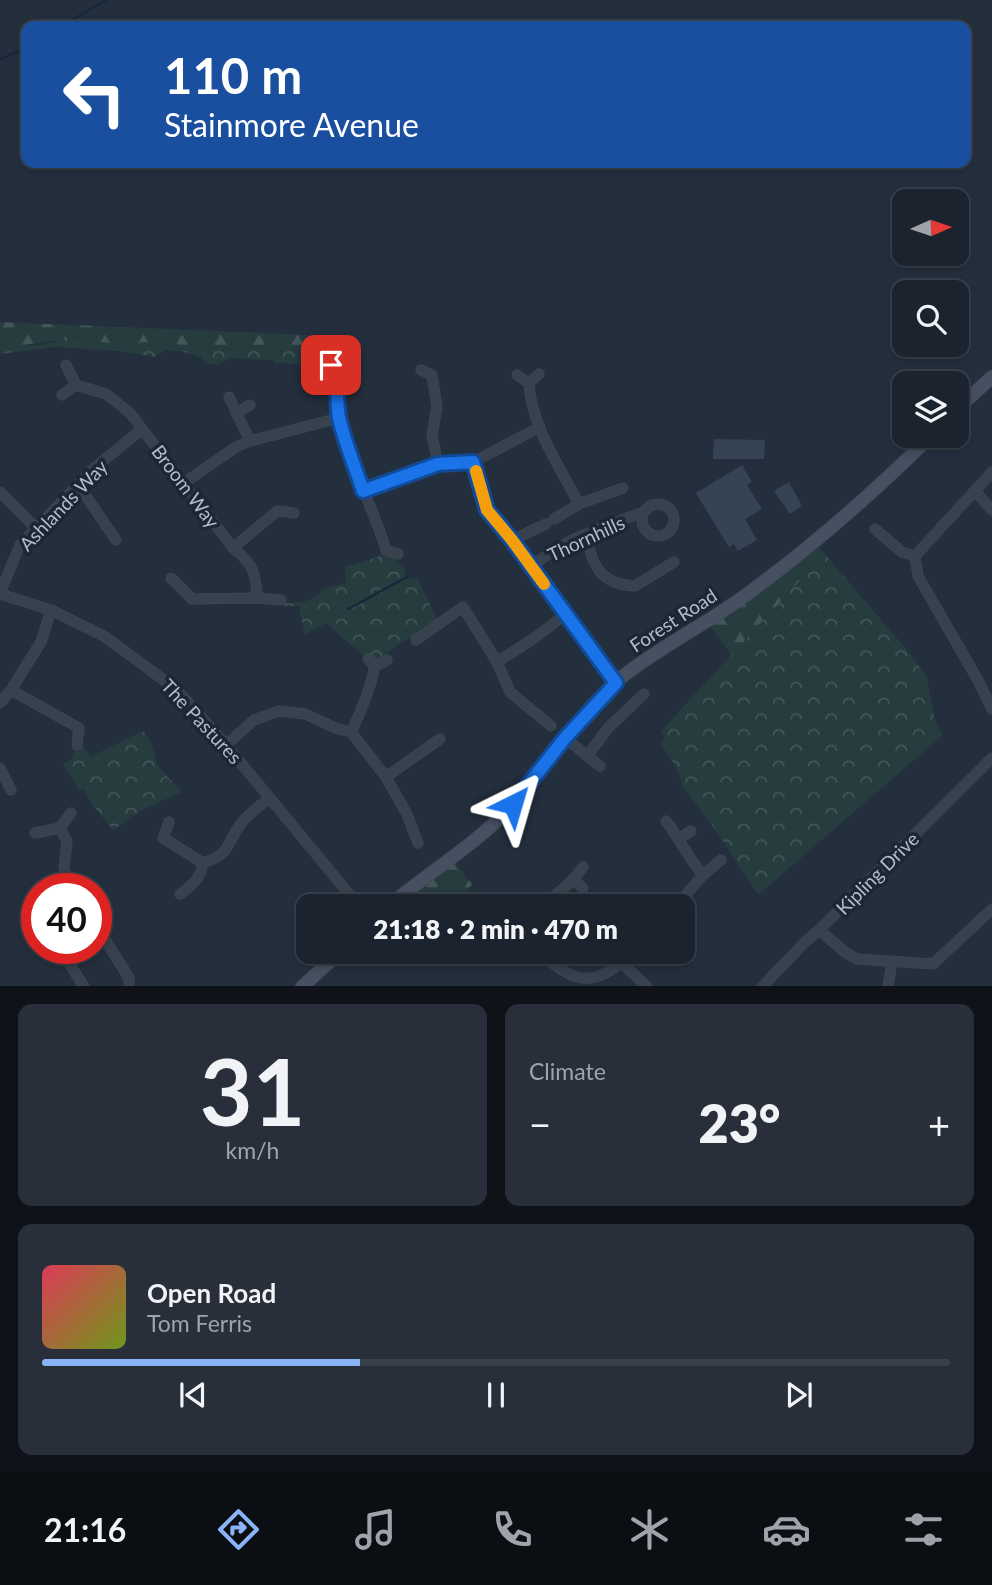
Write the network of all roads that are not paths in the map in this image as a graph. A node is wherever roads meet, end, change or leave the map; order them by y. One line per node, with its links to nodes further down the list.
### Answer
1 (66, 365): 8 (street)
2 (347, 366): 14 (street)
3 (421, 370): 20 (street)
4 (539, 374): 7 (street)
5 (517, 375): 7 (street)
6 (992, 377): 11 (street)
7 (529, 383): 15 (street)
8 (76, 385): 9 (street); 16 (street, Broom Way)
9 (62, 395)
10 (229, 397): 13 (street)
11 (969, 398)
12 (250, 405): 13 (street)
13 (236, 413): 17 (street)
14 (340, 418): 17 (street); 25 (street)
15 (540, 427): 19 (street); 28 (street)
16 (142, 429): 22 (street, Broom Way); 23 (street, Ashlands Way)
17 (250, 441): 22 (street)
18 (918, 448): 51 (street, Forest Road)
19 (473, 462): 20 (street); 36 (street)
20 (438, 464): 25 (street)
21 (992, 472): 26 (street)
22 (184, 483): 37 (street, Broom Way)
23 (79, 486): 32 (street, Ashlands Way); 35 (street)
24 (624, 488): 28 (street)
25 (363, 491): 38 (street)
26 (975, 491): 29 (street); 39 (street)
27 (0, 492): 32 (street)
28 (579, 504): 36 (street)
29 (992, 510)
30 (643, 512): 34 (street, Thornhills)
31 (294, 513): 37 (street)
32 (37, 529): 43 (street, Ashlands Way)
33 (875, 529): 39 (street)
34 (585, 535): 40 (street); 41 (street, Thornhills)
35 (116, 540)
36 (512, 540): 41 (street)
37 (233, 548): 44 (street, Broom Way)
38 (398, 554)
39 (915, 556): 55 (street)
40 (674, 562)
41 (531, 567): 47 (street)
42 (171, 578): 44 (street)
43 (0, 593): 46 (street, The Pastures)
44 (257, 598): 45 (street)
45 (281, 600)
46 (51, 610): 52 (street); 61 (street, The Pastures)
47 (566, 614): 50 (street); 51 (street)
48 (416, 640): 50 (street)
49 (387, 660): 57 (street)
50 (497, 662): 56 (street)
51 (616, 683): 58 (street, Forest Road)
52 (11, 690): 54 (street); 60 (street)
53 (645, 694): 62 (street)
54 (0, 703)
55 (992, 709)
56 (551, 726)
57 (351, 732): 61 (street); 66 (street)
58 (565, 738): 62 (street); 86 (street, Forest Road)
59 (440, 739): 66 (street)
60 (77, 745)
61 (226, 745): 68 (street, The Pastures)
62 (588, 755): 64 (street)
63 (992, 758): 90 (street, Kipling Drive)
64 (600, 766)
65 (0, 768): 67 (street)
66 (386, 777): 76 (street)
67 (11, 790)
68 (269, 799): 78 (street); 85 (street, The Pastures)
69 (71, 813): 72 (street)
70 (667, 821): 75 (street)
71 (169, 822): 78 (street)
72 (60, 828): 74 (street); 80 (street)
73 (691, 831): 75 (street)
74 (35, 833)
75 (680, 838): 81 (street)
76 (418, 843)
77 (721, 860): 81 (street)
78 (203, 863): 84 (street)
79 (583, 867): 82 (street)
80 (65, 873)
81 (703, 875): 88 (street)
82 (573, 880): 83 (street); 87 (street)
83 (583, 888)
84 (180, 894)
85 (349, 894)
86 (404, 894)
87 (557, 894)
88 (686, 894)
89 (992, 909): 92 (street)
90 (819, 930): 92 (street); 101 (street, Kipling Drive)
91 (112, 951): 98 (street)
92 (891, 962): 102 (street)
93 (70, 964): 97 (street)
94 (327, 964): 99 (street)
95 (551, 964): 96 (street)
96 (623, 964): 100 (street)
97 (84, 986)
98 (129, 986)
99 (302, 986)
100 (648, 986)
101 (762, 986)
102 (888, 986)

